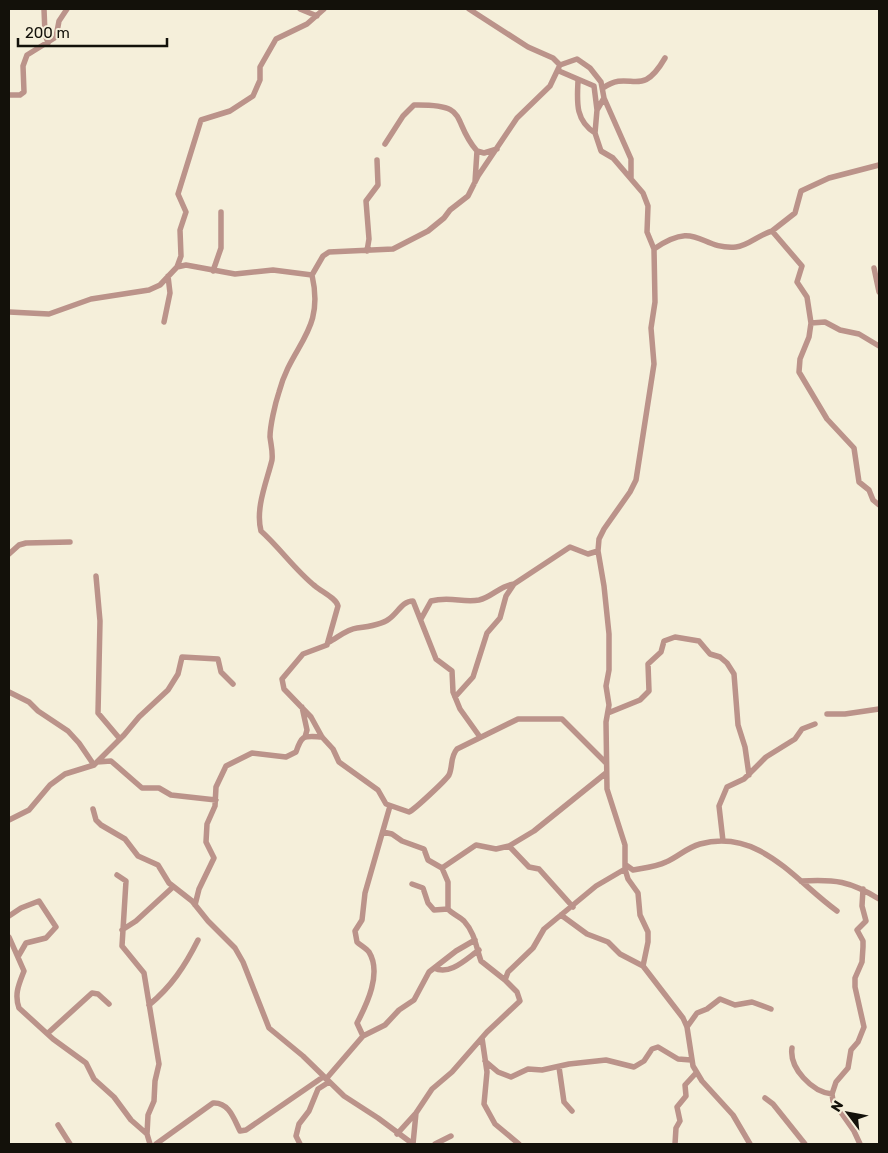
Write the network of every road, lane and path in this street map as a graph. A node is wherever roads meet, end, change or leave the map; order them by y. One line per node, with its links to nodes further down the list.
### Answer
1 (44, 9): 7 (street)
2 (67, 9): 7 (street)
3 (300, 9): 6 (street)
4 (324, 9): 6 (street)
5 (469, 9): 9 (street)
6 (317, 16): 27 (street)
7 (48, 43): 12 (street)
8 (665, 58): 11 (street)
9 (559, 68): 10 (street); 11 (street); 17 (street)
10 (578, 81): 14 (street); 15 (street)
11 (603, 88): 13 (street)
12 (9, 95)
13 (604, 98): 14 (street); 21 (street)
14 (597, 110): 15 (street)
15 (595, 133): 21 (street)
16 (385, 144): 18 (street)
17 (498, 149): 18 (street); 22 (street)
18 (477, 152): 22 (street)
19 (377, 160): 26 (street)
20 (879, 165): 24 (street)
21 (631, 178): 25 (street)
22 (475, 182): 26 (street)
23 (221, 212): 29 (street)
24 (772, 231): 25 (street); 35 (street)
25 (654, 249): 39 (street)
26 (367, 251): 30 (street)
27 (177, 267): 29 (street); 31 (street)
28 (874, 268): 32 (street)
29 (213, 271): 30 (street)
30 (312, 275): 44 (street)
31 (168, 276): 33 (street); 34 (street)
32 (879, 292)
33 (9, 312)
34 (164, 322)
35 (811, 323): 36 (street); 37 (street)
36 (879, 346)
37 (879, 505)
38 (70, 542): 40 (street)
39 (598, 551): 42 (street); 50 (street)
40 (9, 554)
41 (96, 576): 56 (street)
42 (514, 584): 43 (street); 47 (street)
43 (420, 619): 44 (street); 47 (street)
44 (329, 642): 48 (street)
45 (233, 684): 56 (street)
46 (9, 692): 58 (street)
47 (455, 697): 55 (street)
48 (302, 707): 53 (street); 54 (street)
49 (879, 709): 51 (street)
50 (608, 713): 57 (street); 60 (street)
51 (827, 714)
52 (816, 724): 60 (street)
53 (305, 736): 54 (street); 61 (street)
54 (322, 737): 62 (street)
55 (480, 737): 57 (street); 62 (street)
56 (120, 740): 58 (street)
57 (606, 763): 59 (street)
58 (95, 764): 61 (street); 64 (street)
59 (606, 773): 67 (street); 68 (street)
60 (749, 775): 66 (street)
61 (216, 800): 76 (street)
62 (390, 806): 65 (street)
63 (93, 809): 73 (street)
64 (9, 820)
65 (383, 832): 69 (street); 96 (street)
66 (723, 840): 68 (street); 71 (street)
67 (509, 846): 69 (street); 77 (street)
68 (625, 867): 77 (street); 88 (street)
69 (442, 868): 78 (street)
70 (117, 875): 82 (street)
71 (801, 881): 74 (street); 79 (street)
72 (412, 884): 78 (street)
73 (173, 887): 76 (street); 82 (street)
74 (863, 888): 75 (street); 104 (street)
75 (879, 898)
76 (195, 905): 103 (street)
77 (573, 907): 80 (street)
78 (448, 908): 85 (street)
79 (837, 911)
80 (561, 915): 88 (street); 90 (street)
81 (9, 916): 87 (street)
82 (122, 930): 92 (street)
83 (9, 937): 87 (street)
84 (198, 940): 92 (street)
85 (475, 940): 86 (street); 89 (street)
86 (479, 950): 89 (street); 90 (street)
87 (19, 955): 95 (street)
88 (643, 966): 94 (street)
89 (434, 968): 96 (street)
90 (505, 980): 97 (street)
91 (109, 1004): 95 (street)
92 (149, 1005): 109 (street)
93 (770, 1009): 94 (street)
94 (687, 1027): 99 (street)
95 (48, 1034): 109 (street)
96 (363, 1036): 103 (street)
97 (482, 1038): 100 (street); 107 (street)
98 (792, 1048): 104 (street)
99 (691, 1060): 101 (street); 102 (street)
100 (485, 1061): 101 (street); 118 (street)
101 (559, 1067): 106 (street)
102 (696, 1073): 119 (street); 120 (street)
103 (326, 1079): 110 (street); 114 (street); 115 (street)
104 (832, 1094): 122 (street)
105 (765, 1098): 121 (street)
106 (572, 1111)
107 (416, 1113): 110 (street); 116 (street)
108 (58, 1125): 112 (street)
109 (147, 1134): 113 (street)
110 (397, 1134): 116 (street)
111 (451, 1136): 117 (street)
112 (70, 1144)
113 (150, 1144)
114 (156, 1144)
115 (300, 1144)
116 (413, 1144)
117 (435, 1144)
118 (519, 1144)
119 (675, 1144)
120 (750, 1144)
121 (805, 1144)
122 (860, 1144)

